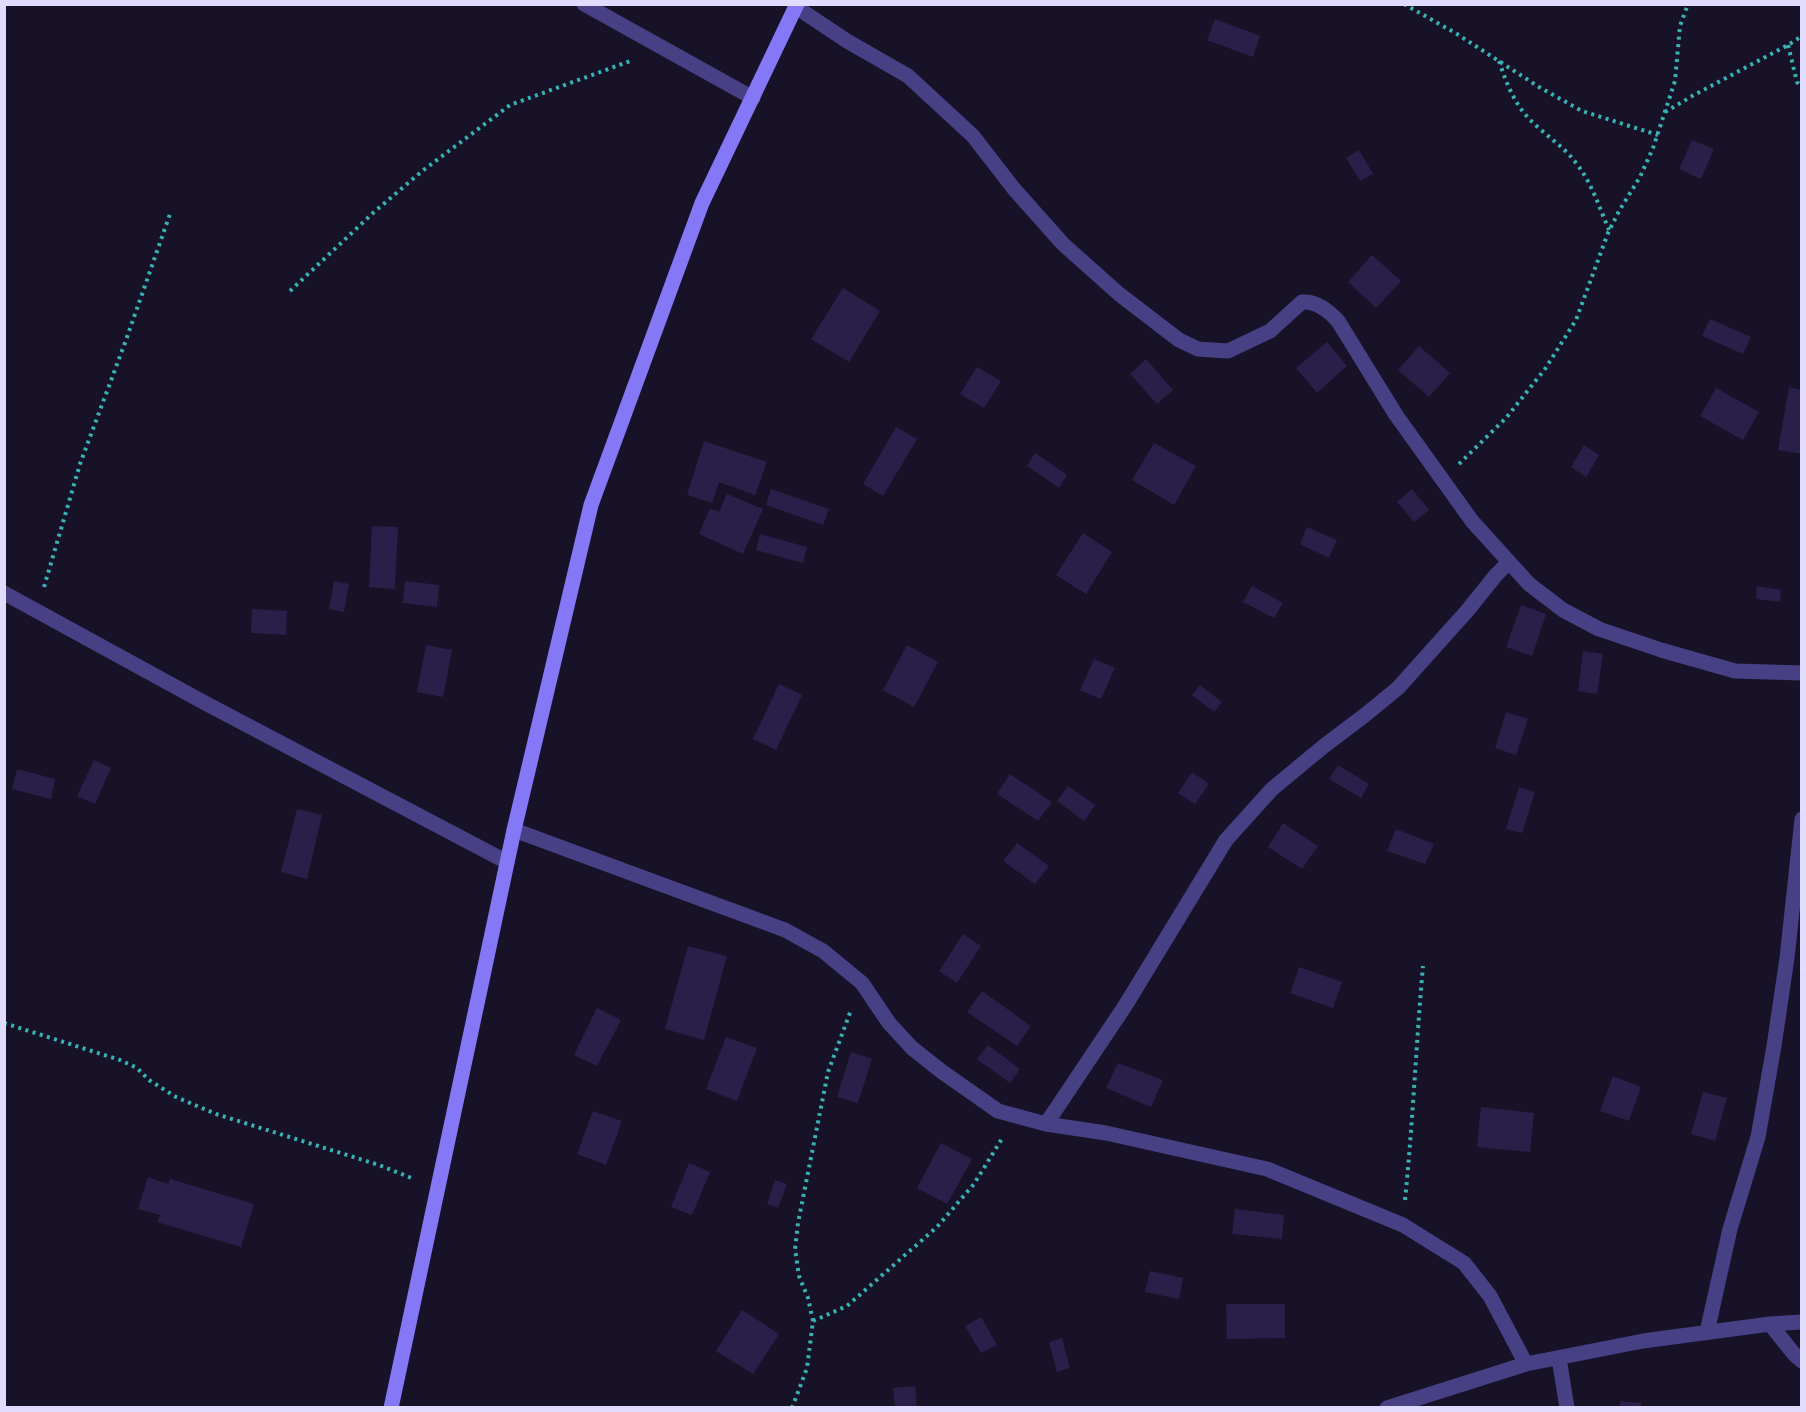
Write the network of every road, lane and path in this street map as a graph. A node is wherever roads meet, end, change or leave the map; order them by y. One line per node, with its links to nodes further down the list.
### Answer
1 (584, 4): 7 (street)
2 (1404, 4): 8 (path)
3 (1688, 4): 11 (path)
4 (797, 6): 10 (main road); 16 (street)
5 (1802, 36): 6 (path)
6 (1788, 45): 9 (path); 11 (path)
7 (664, 48): 10 (street); 15 (path)
8 (1498, 61): 12 (path); 14 (path)
9 (1802, 88)
10 (753, 98): 22 (main road)
11 (1665, 113): 12 (path)
12 (1658, 135): 14 (path)
13 (170, 214): 19 (path)
14 (1609, 231): 16 (path)
15 (291, 291)
16 (1444, 480): 17 (street)
17 (1509, 562): 20 (street); 28 (street)
18 (4, 592): 19 (street)
19 (38, 610): 23 (street)
20 (1802, 674)
21 (1802, 819): 34 (street)
22 (514, 830): 23 (main road); 25 (street)
23 (507, 862): 29 (main road)
24 (1423, 966): 30 (path)
25 (862, 983): 27 (street); 31 (path)
26 (4, 1023): 29 (path)
27 (1016, 1117): 28 (street); 31 (path)
28 (1046, 1124): 30 (street)
29 (437, 1187): 38 (main road)
30 (1403, 1225): 37 (street)
31 (813, 1321): 39 (path)
32 (1802, 1322): 33 (street)
33 (1770, 1324): 34 (street); 36 (street)
34 (1707, 1332): 35 (street)
35 (1559, 1358): 37 (street); 41 (street)
36 (1802, 1361)
37 (1526, 1364): 40 (street)
38 (391, 1407)
39 (792, 1407)
40 (1387, 1407)
41 (1567, 1407)

